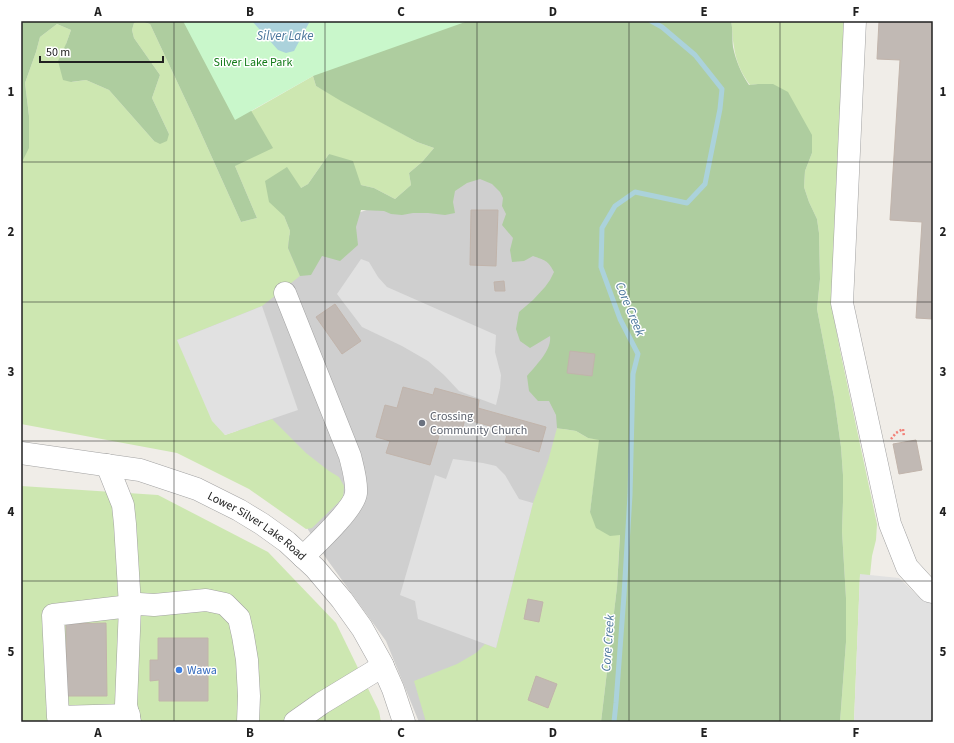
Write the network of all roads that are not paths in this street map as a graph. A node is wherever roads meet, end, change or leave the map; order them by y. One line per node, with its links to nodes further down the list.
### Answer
1 (855, 21): 6 (street)
2 (285, 293): 5 (street)
3 (21, 453): 4 (street, Lower Silver Lake Road)
4 (107, 465): 5 (street, Lower Silver Lake Road); 7 (street)
5 (303, 557): 8 (street, Lower Silver Lake Road)
6 (933, 592)
7 (130, 606): 9 (street); 9 (street); 10 (street)
8 (383, 666): 11 (street); 12 (street, Lower Silver Lake Road)
9 (130, 718)
10 (248, 722)
11 (295, 722)
12 (404, 722)

